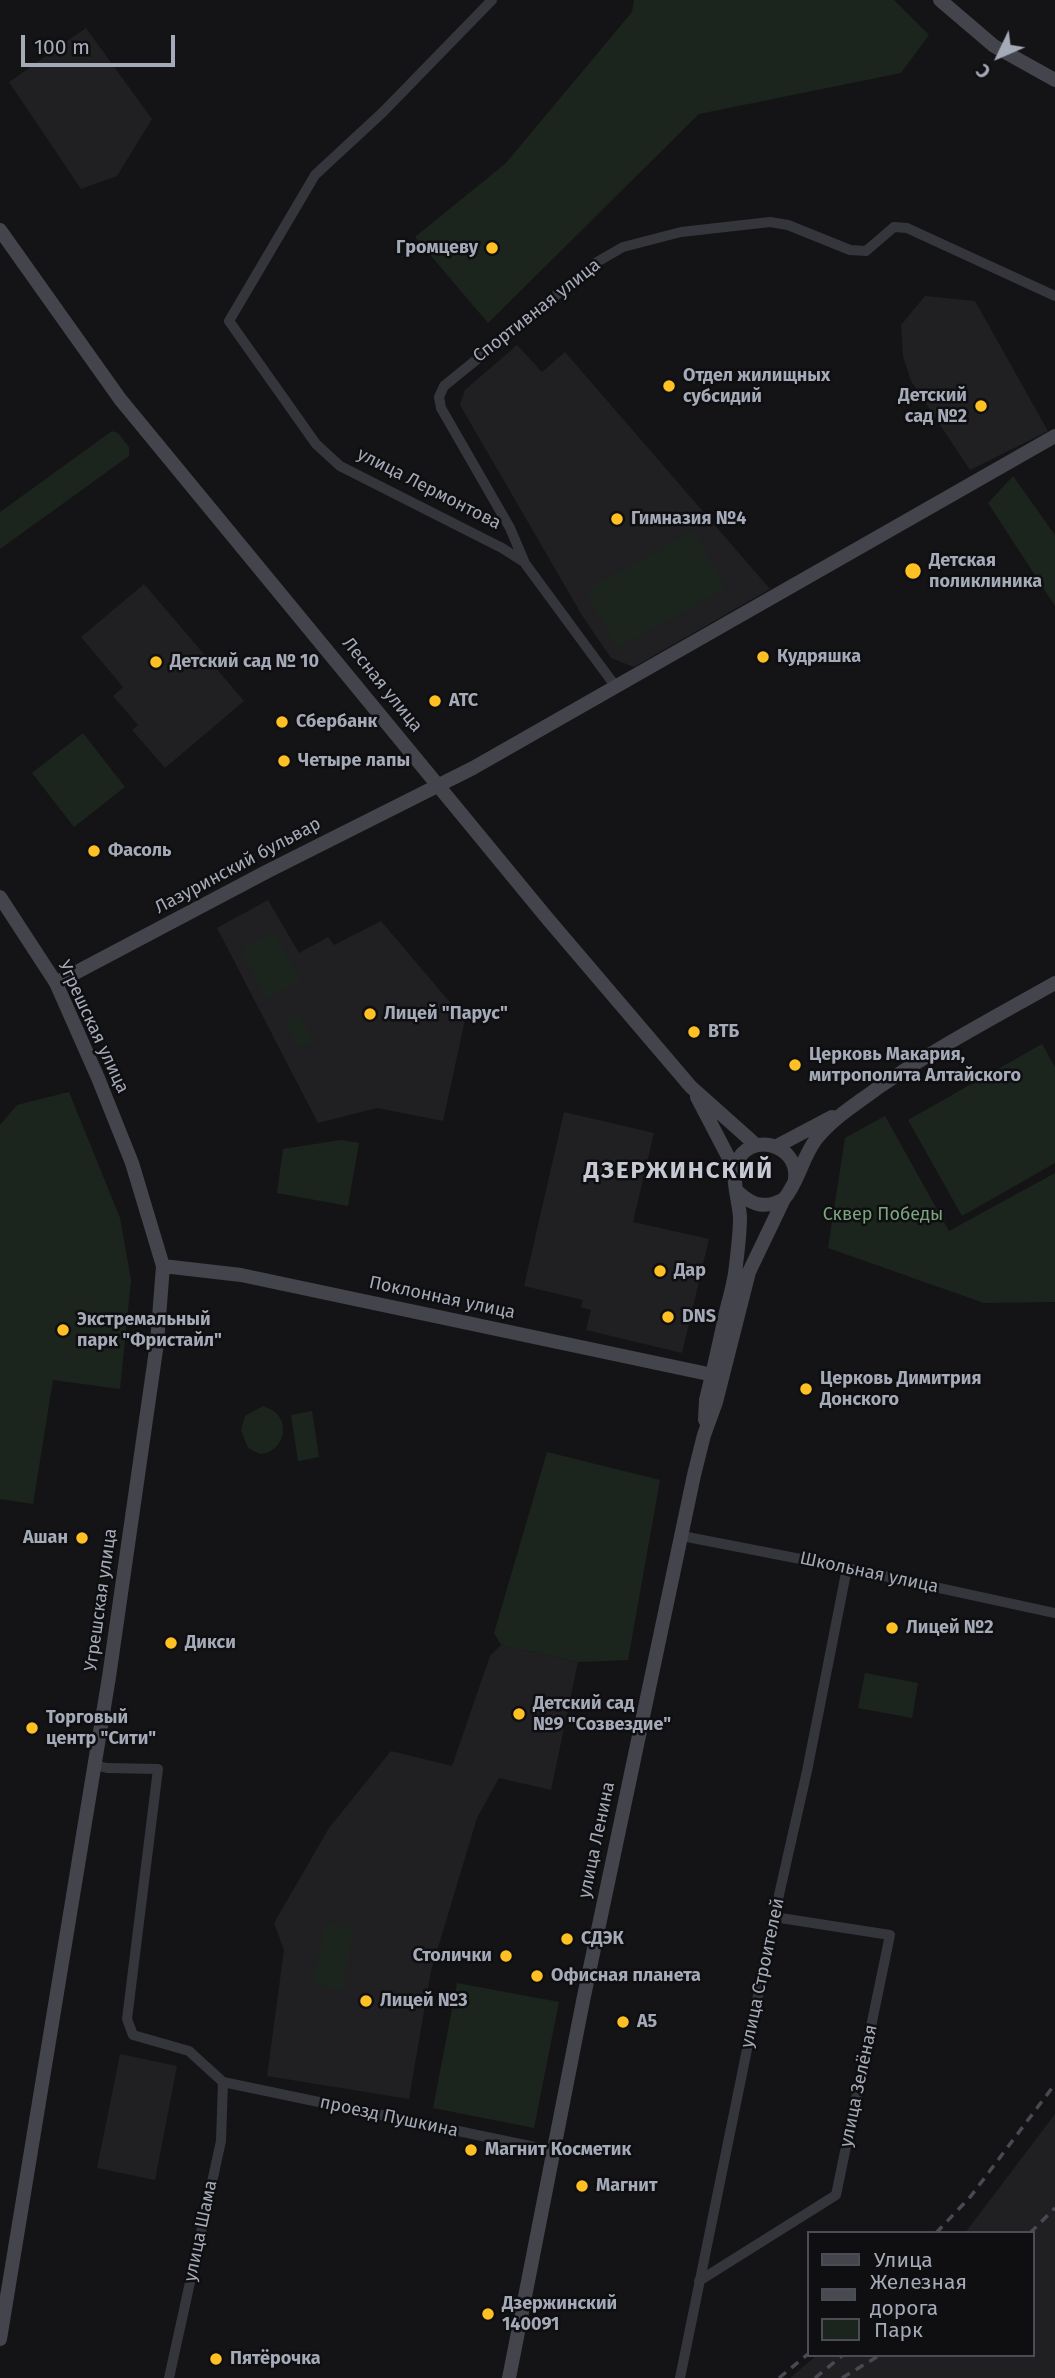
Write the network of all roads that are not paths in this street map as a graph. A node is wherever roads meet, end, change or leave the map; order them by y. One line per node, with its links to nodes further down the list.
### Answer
1 (492, 0): 7 (street, улица Лермонтова)
2 (940, 0): 3 (street)
3 (1055, 80)
4 (0, 230): 9 (street, Лесная улица)
5 (1055, 296): 7 (street, Спортивная улица)
6 (1055, 436): 8 (street)
7 (524, 562): 8 (street, улица Лермонтова)
8 (616, 687): 9 (street)
9 (439, 785): 11 (street, Лазуринский бульвар); 13 (street, Лесная улица)
10 (0, 897): 11 (street, Угрешская улица)
11 (55, 983): 21 (street, Угрешская улица)
12 (1055, 983): 14 (street, улица Ленина)
13 (691, 1087): 15 (street, Лесная улица); 17 (street, улица Ленина)
14 (843, 1113): 16 (street, улица Ленина); 18 (street, улица Ленина)
15 (756, 1145): 16 (street, улица Ленина); 17 (street)
16 (777, 1146): 18 (street)
17 (734, 1168): 19 (street, улица Ленина)
18 (794, 1184): 20 (street, улица Ленина)
19 (738, 1192): 20 (street); 22 (street, улица Ленина)
20 (784, 1199): 23 (street, улица Ленина)
21 (163, 1266): 22 (street, Поклонная улица); 27 (street, Угрешская улица)
22 (713, 1375): 23 (street, улица Ленина)
23 (704, 1435): 24 (street, улица Ленина)
24 (682, 1536): 25 (street, Школьная улица); 30 (street, улица Ленина)
25 (847, 1568): 26 (street, Школьная улица); 28 (street, улица Строителей)
26 (1055, 1613)
27 (94, 1765): 29 (street); 32 (street, Угрешская улица)
28 (774, 1917): 31 (street, улица Строителей); 31 (street, улица Зелёная)
29 (223, 2082): 30 (street, проезд Пушкина); 33 (street, улица Шама)
30 (554, 2151): 34 (street, улица Ленина)
31 (699, 2281): 35 (street, улица Строителей)
32 (0, 2339)
33 (169, 2378)
34 (509, 2378)
35 (680, 2378)

